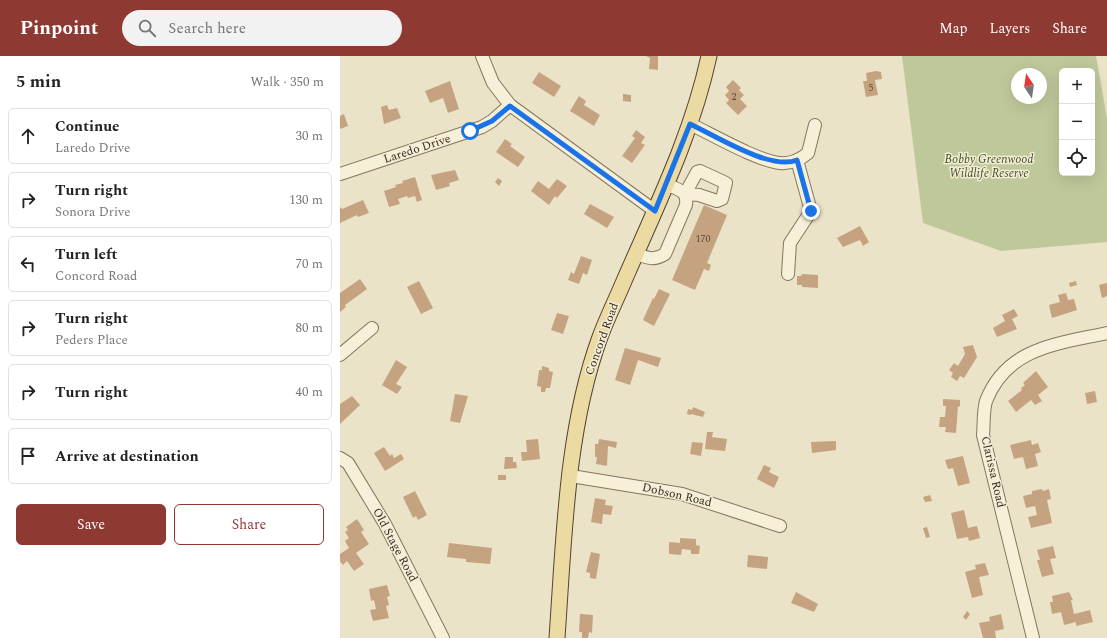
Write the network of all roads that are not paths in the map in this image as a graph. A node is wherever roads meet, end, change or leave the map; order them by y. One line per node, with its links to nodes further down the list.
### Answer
1 (482, 56): 3 (street)
2 (709, 56): 4 (main road, Concord Road)
3 (510, 106): 7 (street, Laredo Drive); 9 (street)
4 (690, 124): 6 (street); 8 (main road, Concord Road)
5 (815, 125): 6 (street)
6 (797, 160): 11 (street)
7 (340, 174)
8 (666, 184): 9 (main road, Concord Road); 10 (street)
9 (655, 211): 10 (main road, Concord Road)
10 (636, 254): 16 (main road, Concord Road)
11 (788, 274)
12 (372, 328): 14 (street)
13 (1107, 333): 20 (street, Clarissa Road)
14 (340, 355)
15 (340, 458): 18 (street, Old Stage Road)
16 (571, 476): 17 (street, Dobson Road); 19 (main road, Concord Road)
17 (780, 526)
18 (444, 638)
19 (557, 638)
20 (1033, 638)

